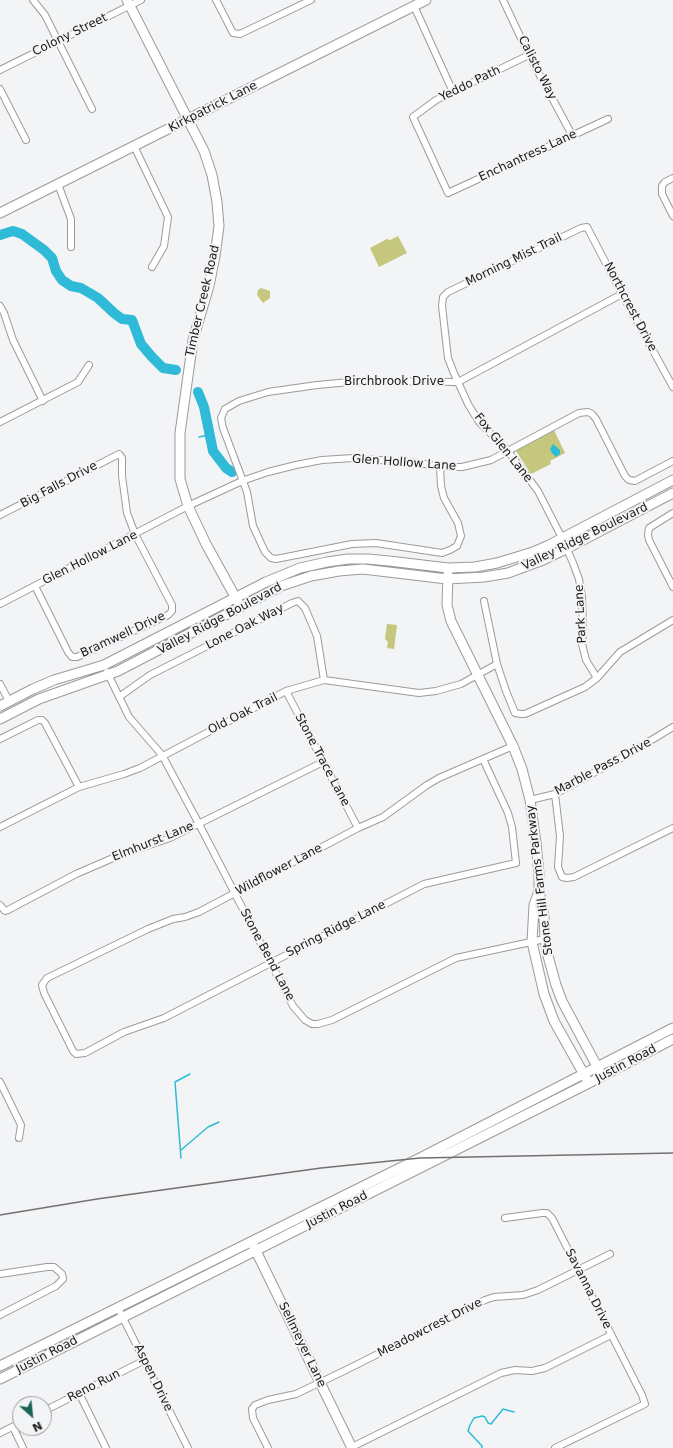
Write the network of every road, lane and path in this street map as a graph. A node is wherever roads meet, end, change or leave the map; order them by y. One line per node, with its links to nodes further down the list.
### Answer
1 (33, 0): 9 (street)
2 (141, 0): 7 (street, Colony Street)
3 (216, 0): 4 (street)
4 (311, 0)
5 (426, 0): 8 (main road, Kirkpatrick Lane)
6 (503, 0): 10 (street, Calisto Way)
7 (128, 3): 9 (street, Colony Street); 16 (main road, Timber Creek Road)
8 (414, 6): 13 (street); 16 (main road, Kirkpatrick Lane)
9 (58, 41): 11 (street, Colony Street); 14 (street)
10 (529, 55): 13 (street, Yeddo Path); 17 (street, Calisto Way)
11 (0, 70)
12 (0, 89): 18 (street)
13 (453, 92): 22 (street, Yeddo Path)
14 (92, 109)
15 (608, 119): 17 (street, Enchantress Lane)
16 (188, 120): 19 (main road, Kirkpatrick Lane); 42 (main road, Timber Creek Road)
17 (572, 135): 22 (street, Enchantress Lane)
18 (26, 140)
19 (134, 146): 21 (main road, Kirkpatrick Lane); 27 (street)
20 (673, 178): 24 (street)
21 (58, 184): 23 (main road, Kirkpatrick Lane); 26 (street)
22 (448, 193)
23 (0, 213)
24 (673, 216)
25 (587, 227): 28 (street, Northcrest Drive); 29 (street, Morning Mist Trail)
26 (71, 247)
27 (152, 267)
28 (622, 294): 32 (street, Birchbrook Drive); 33 (street, Northcrest Drive)
29 (443, 297): 32 (street, Fox Glen Lane)
30 (0, 306): 34 (street)
31 (89, 366): 34 (street)
32 (458, 382): 36 (street, Fox Glen Lane); 40 (street, Birchbrook Drive)
33 (673, 387)
34 (43, 401): 35 (street)
35 (0, 422)
36 (508, 451): 37 (street, Glen Hollow Lane); 38 (street, Glen Hollow Lane); 46 (street, Fox Glen Lane)
37 (673, 461)
38 (440, 467): 40 (street, Glen Hollow Lane); 40 (street, Birchbrook Drive)
39 (673, 480): 46 (main road, Valley Ridge Boulevard)
40 (242, 481): 42 (street, Glen Hollow Lane)
41 (673, 493): 47 (main road, Valley Ridge Boulevard)
42 (188, 506): 45 (street, Glen Hollow Lane); 52 (main road, Timber Creek Road)
43 (673, 513): 51 (street)
44 (0, 515): 45 (street, Big Falls Drive)
45 (135, 534): 50 (street, Glen Hollow Lane); 50 (street, Bramwell Drive)
46 (562, 538): 47 (street, Fox Glen Lane); 48 (main road, Valley Ridge Boulevard)
47 (566, 548): 49 (main road, Valley Ridge Boulevard); 61 (street, Park Lane)
48 (448, 568): 49 (main road, Stone Hill Farms Parkway); 52 (main road, Valley Ridge Boulevard)
49 (447, 580): 55 (main road, Valley Ridge Boulevard); 60 (main road, Stone Hill Farms Parkway)
50 (35, 586): 54 (street, Glen Hollow Lane)
51 (673, 587)
52 (236, 597): 55 (main road, Timber Creek Road); 58 (main road, Valley Ridge Boulevard)
53 (484, 602): 57 (street)
54 (0, 604)
55 (241, 607): 59 (main road, Valley Ridge Boulevard)
56 (673, 620): 61 (street)
57 (497, 664): 60 (street, Old Oak Trail); 61 (street)
58 (104, 665): 59 (street, Stone Bend Lane); 66 (main road, Valley Ridge Boulevard)
59 (109, 675): 65 (street, Stone Bend Lane); 68 (main road, Valley Ridge Boulevard)
60 (477, 675): 62 (street, Old Oak Trail); 71 (main road, Stone Hill Farms Parkway)
61 (597, 678)
62 (324, 680): 64 (street, Old Oak Trail); 65 (street, Lone Oak Way)
63 (0, 684): 66 (street)
64 (286, 691): 72 (street, Old Oak Trail); 74 (street, Stone Trace Lane)
65 (119, 697): 72 (street, Stone Bend Lane)
66 (9, 701): 67 (main road, Valley Ridge Boulevard)
67 (0, 706)
68 (0, 719)
69 (673, 727): 76 (street, Marble Pass Drive)
70 (0, 739): 75 (street)
71 (512, 746): 73 (street, Wildflower Lane); 77 (main road, Stone Hill Farms Parkway)
72 (162, 755): 75 (street, Old Oak Trail); 78 (street, Stone Bend Lane)
73 (483, 759): 80 (street, Wildflower Lane); 87 (street, Spring Ridge Lane)
74 (323, 762): 78 (street, Elmhurst Lane); 80 (street, Stone Trace Lane)
75 (79, 787): 79 (street, Old Oak Trail)
76 (555, 794): 77 (street, Marble Pass Drive); 81 (street)
77 (530, 800): 82 (main road, Stone Hill Farms Parkway)
78 (199, 824): 83 (street, Stone Bend Lane); 84 (street, Elmhurst Lane)
79 (0, 827)
80 (358, 828): 83 (street, Wildflower Lane)
81 (673, 828)
82 (539, 890): 85 (main road, Stone Hill Farms Parkway); 86 (main road)
83 (235, 894): 87 (street, Stone Bend Lane); 92 (street, Wildflower Lane)
84 (0, 905)
85 (546, 939): 86 (street, Stone Bend Lane); 88 (main road, Stone Hill Farms Parkway)
86 (532, 942): 87 (street, Stone Bend Lane); 89 (main road)
87 (270, 963): 92 (street, Spring Ridge Lane)
88 (562, 1001): 89 (main road); 93 (main road, Stone Hill Farms Parkway)
89 (549, 1008): 94 (main road)
90 (673, 1028): 93 (main road, Justin Road)
91 (673, 1039): 95 (main road, Justin Road)
92 (76, 1054)
93 (597, 1067): 94 (main road, Justin Road); 95 (main road, Stone Hill Farms Parkway)
94 (584, 1074): 97 (main road); 101 (main road, Justin Road)
95 (602, 1076): 97 (main road, Justin Road)
96 (0, 1082): 98 (street)
97 (589, 1083): 102 (main road, Justin Road)
98 (2, 1090): 99 (street)
99 (19, 1138)
100 (505, 1218): 105 (street, Savanna Drive)
101 (251, 1242): 102 (main road, Sellmeyer Lane); 104 (main road, Justin Road)
102 (256, 1251): 107 (main road, Justin Road); 115 (main road, Sellmeyer Lane)
103 (610, 1254): 105 (street, Meadowcrest Drive)
104 (195, 1270): 107 (main road); 108 (main road, Justin Road)
105 (579, 1270): 111 (street, Savanna Drive); 115 (street, Meadowcrest Drive)
106 (0, 1274): 109 (street)
107 (163, 1297): 110 (main road, Justin Road)
108 (118, 1308): 110 (street, Aspen Drive); 113 (main road, Justin Road)
109 (0, 1315)
110 (123, 1317): 112 (street, Aspen Drive); 114 (main road, Justin Road)
111 (611, 1334): 125 (street); 126 (street, Savanna Drive)
112 (145, 1360): 116 (street, Reno Run); 123 (street, Aspen Drive)
113 (0, 1366)
114 (0, 1379)
115 (320, 1382): 124 (street, Meadowcrest Drive); 125 (main road, Sellmeyer Lane)
116 (79, 1393): 117 (street, Reno Run); 122 (street)
117 (52, 1407)
118 (12, 1427): 119 (street)
119 (0, 1433)
120 (17, 1436): 121 (street)
121 (23, 1448)
122 (106, 1448)
123 (188, 1448)
124 (268, 1448)
125 (352, 1448)
126 (555, 1448)

